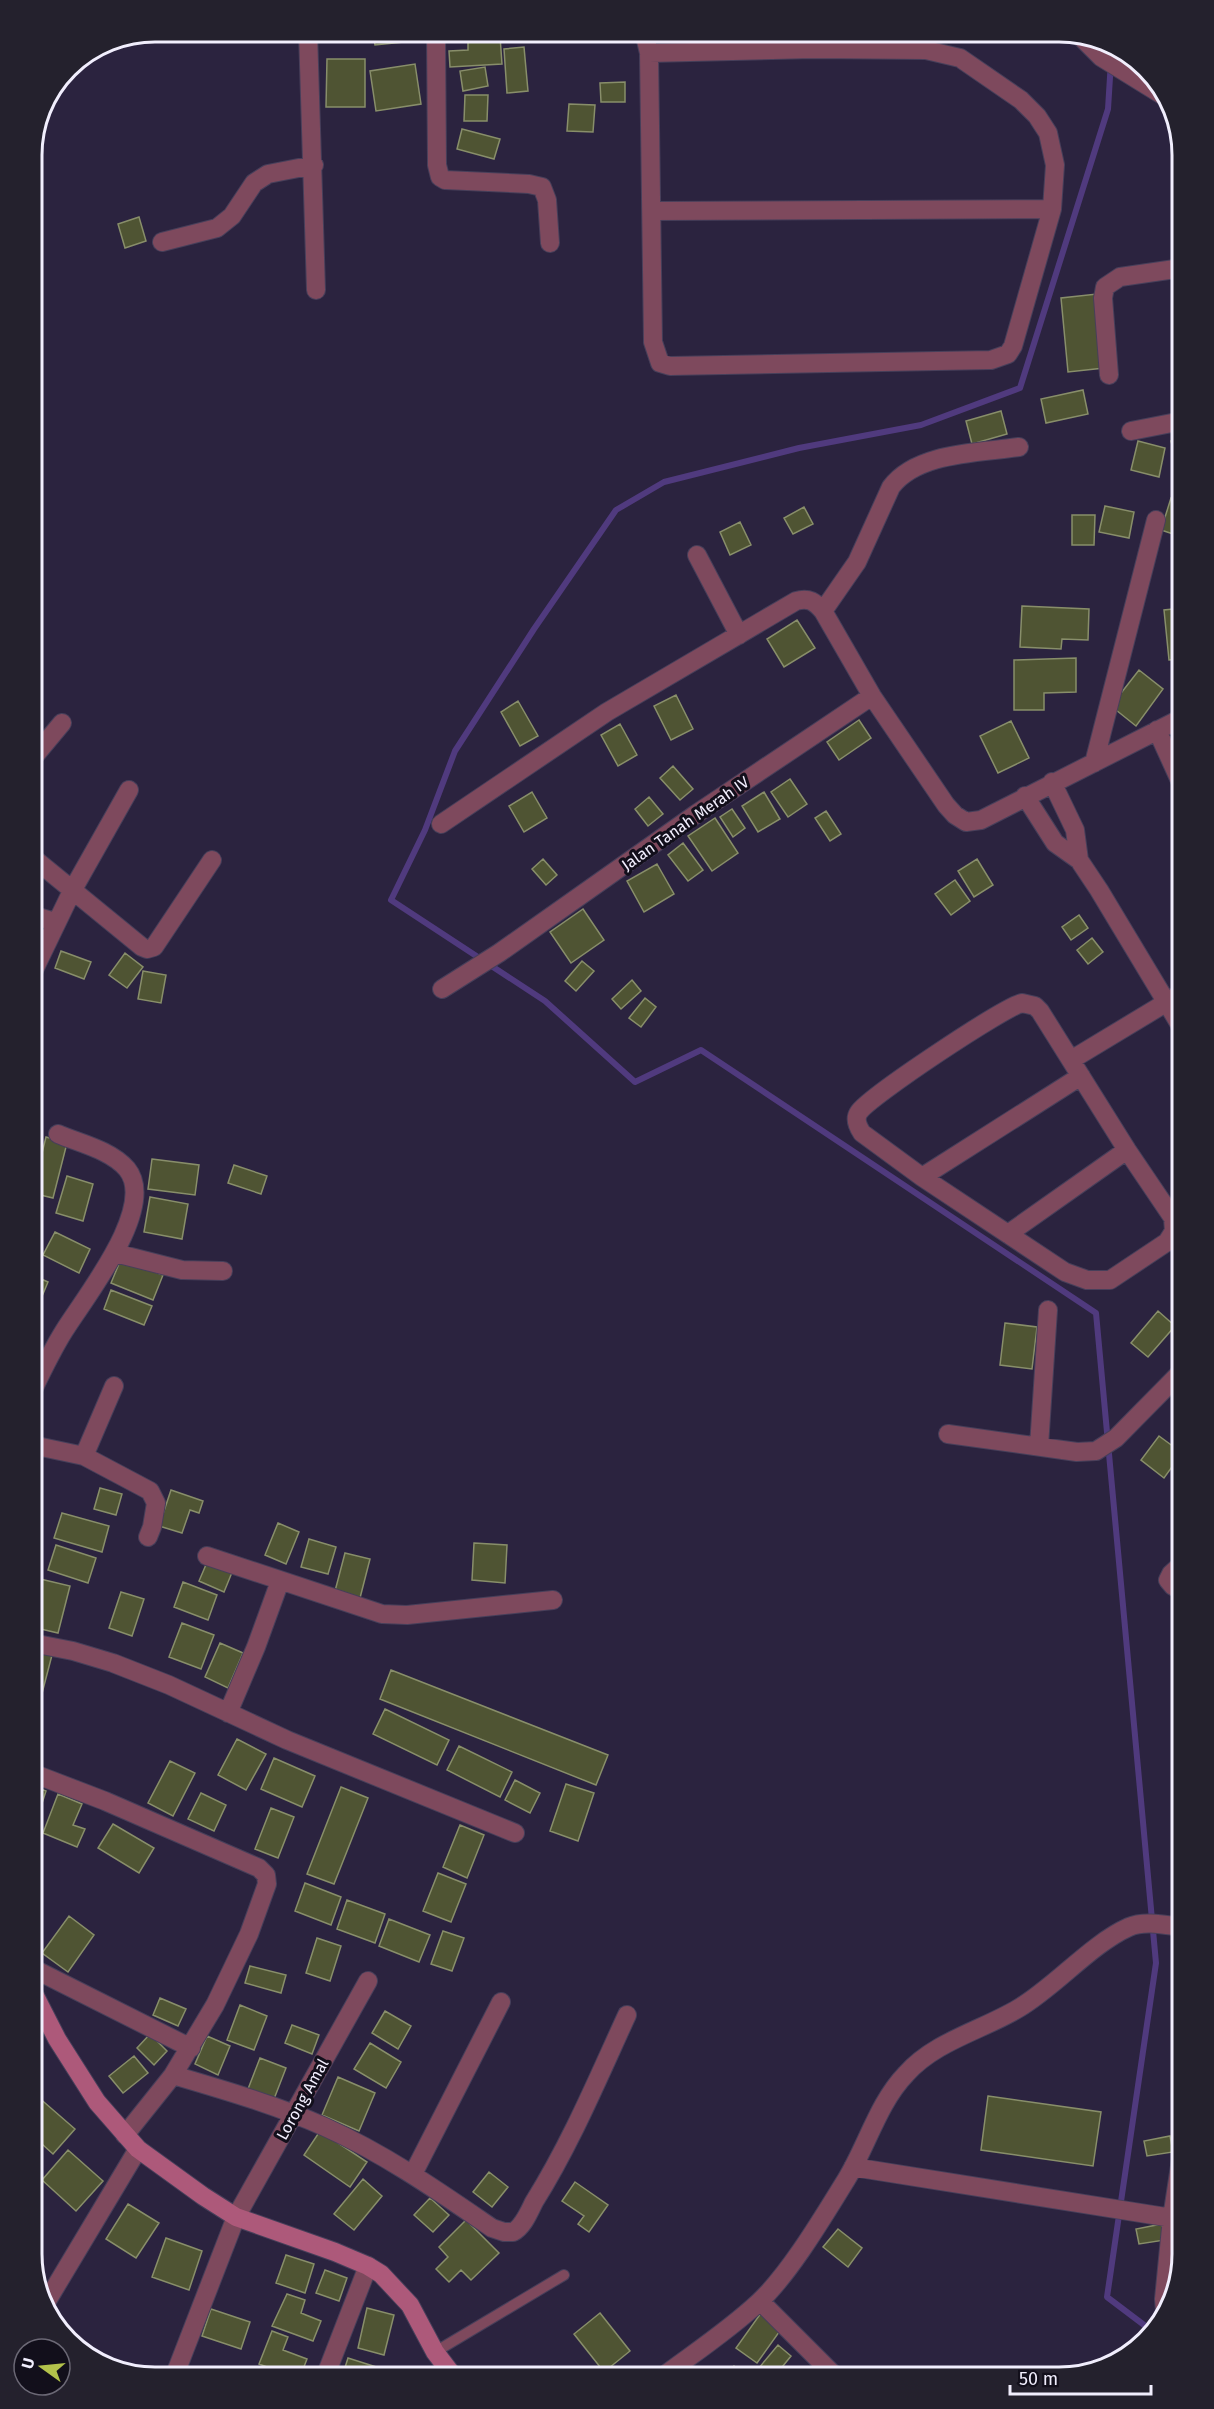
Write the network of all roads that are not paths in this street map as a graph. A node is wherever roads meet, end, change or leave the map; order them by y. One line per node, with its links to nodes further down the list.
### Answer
1 (308, 42): 9 (street)
2 (436, 42): 13 (street)
3 (646, 42): 7 (street)
4 (788, 42): 7 (street)
5 (836, 42): 10 (street)
6 (1091, 47): 8 (street)
7 (649, 53): 11 (street)
8 (1150, 88)
9 (314, 165): 12 (street); 15 (street)
10 (1052, 209): 11 (street); 11 (street)
11 (653, 211)
12 (162, 242)
13 (550, 243)
14 (1172, 269): 16 (street)
15 (316, 290)
16 (1109, 375)
17 (1172, 423): 18 (street)
18 (1131, 431)
19 (1020, 447): 22 (street)
20 (1156, 520): 29 (street)
21 (697, 555): 23 (street)
22 (823, 611): 23 (street); 24 (street)
23 (739, 635): 34 (street)
24 (872, 696): 33 (street); 42 (street, Jalan Tanah Merah IV)
25 (62, 723): 28 (street)
26 (1172, 723): 27 (street)
27 (1157, 730): 29 (street); 30 (street)
28 (42, 744)
29 (1094, 763): 31 (street)
30 (1172, 763)
31 (1052, 782): 33 (street); 36 (street)
32 (129, 790): 38 (street)
33 (1026, 796): 36 (street)
34 (441, 824)
35 (213, 860): 38 (street)
36 (1079, 860): 43 (street)
37 (42, 866): 38 (street)
38 (72, 891): 40 (street)
39 (42, 918): 40 (street)
40 (56, 922): 41 (street)
41 (42, 952)
42 (442, 989)
43 (1172, 994)
44 (1172, 998): 45 (street)
45 (1071, 1060): 46 (street); 49 (street)
46 (1081, 1076): 48 (street); 49 (street)
47 (57, 1134): 53 (street)
48 (1127, 1150): 50 (street); 51 (street)
49 (922, 1177): 51 (street)
50 (1172, 1217)
51 (1008, 1234): 52 (street)
52 (1172, 1234)
53 (115, 1252): 54 (street); 56 (street)
54 (223, 1271)
55 (1048, 1310): 60 (street)
56 (42, 1373)
57 (1172, 1381): 60 (street)
58 (114, 1386): 62 (street)
59 (948, 1434): 60 (street)
60 (1039, 1446)
61 (42, 1447): 62 (street)
62 (84, 1456): 63 (street)
63 (148, 1537)
64 (207, 1556): 65 (street)
65 (280, 1581): 66 (street); 68 (street)
66 (553, 1600)
67 (42, 1645): 68 (street)
68 (228, 1713): 70 (street)
69 (42, 1777): 77 (street)
70 (515, 1833)
71 (1172, 1926): 82 (street)
72 (42, 1973): 77 (street)
73 (368, 1981): 79 (street, Lorong Amal)
74 (501, 2002): 83 (street)
75 (627, 2015): 83 (street)
76 (42, 2021): 80 (street)
77 (191, 2048): 78 (street)
78 (173, 2075): 79 (street); 80 (street)
79 (293, 2114): 83 (street); 84 (street, Lorong Amal)
80 (125, 2135): 81 (street)
81 (138, 2149): 84 (street); 89 (street)
82 (853, 2167): 85 (street); 90 (street)
83 (413, 2174)
84 (236, 2217): 86 (street); 92 (street, Lorong Amal)
85 (1172, 2218): 88 (street)
86 (368, 2266): 91 (street); 93 (street)
87 (564, 2275): 91 (lane)
88 (1165, 2293)
89 (50, 2295)
90 (760, 2301): 95 (street); 96 (street)
91 (435, 2352): 94 (street)
92 (178, 2367)
93 (329, 2367)
94 (446, 2367)
95 (675, 2367)
96 (825, 2367)

